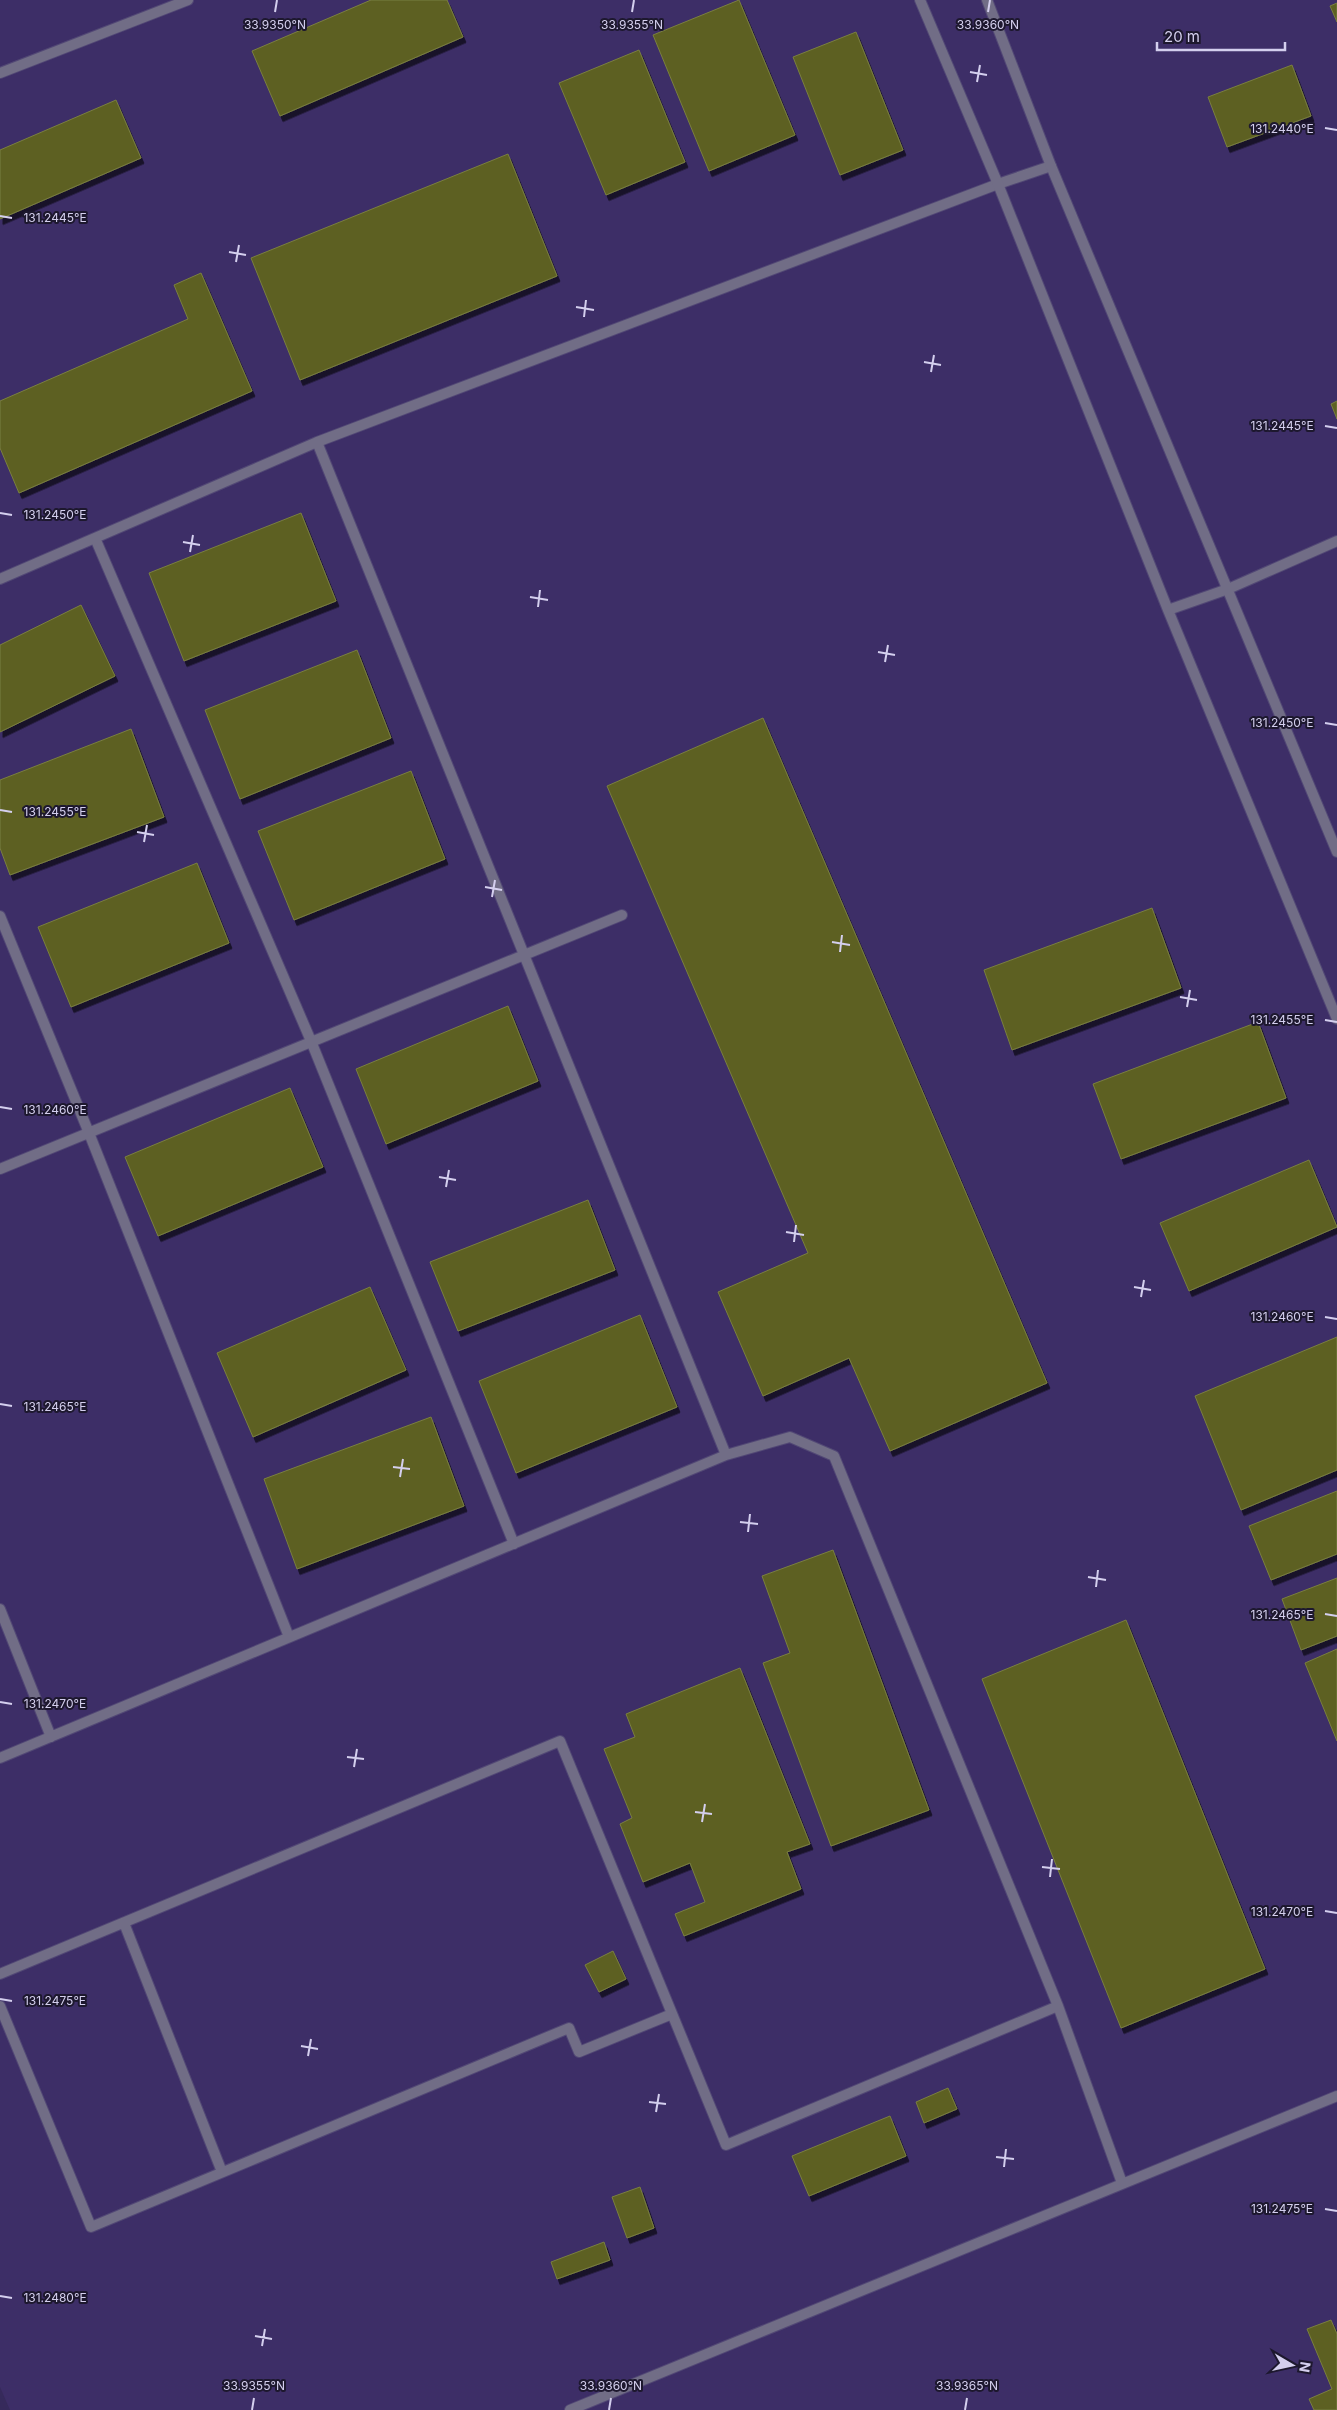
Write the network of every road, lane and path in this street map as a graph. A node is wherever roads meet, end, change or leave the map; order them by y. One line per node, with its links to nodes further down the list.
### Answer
1 (188, 0): 4 (street)
2 (920, 0): 6 (street)
3 (987, 0): 5 (street)
4 (0, 73)
5 (1051, 166): 6 (street); 11 (street)
6 (998, 184): 7 (street); 12 (street)
7 (317, 442): 8 (street); 16 (street)
8 (95, 538): 10 (street); 18 (street)
9 (1337, 541): 11 (street)
10 (0, 579)
11 (1228, 589): 12 (street); 13 (street)
12 (1168, 610): 17 (street)
13 (1337, 852)
14 (622, 915): 16 (street)
15 (0, 916): 19 (street)
16 (524, 954): 18 (street); 21 (street)
17 (1337, 1019)
18 (311, 1041): 19 (street); 22 (street)
19 (89, 1133): 20 (street); 24 (street)
20 (0, 1169)
21 (726, 1455): 22 (street); 30 (street)
22 (514, 1544): 24 (street)
23 (0, 1609): 25 (street)
24 (289, 1638): 25 (street)
25 (51, 1737): 26 (street)
26 (0, 1758)
27 (124, 1923): 28 (street); 31 (street); 33 (street)
28 (0, 1974)
29 (0, 2006): 33 (street)
30 (1058, 2006): 31 (street); 34 (street)
31 (672, 2014): 33 (street)
32 (1337, 2096): 34 (street)
33 (222, 2172)
34 (1122, 2183): 35 (street)
35 (570, 2410)

